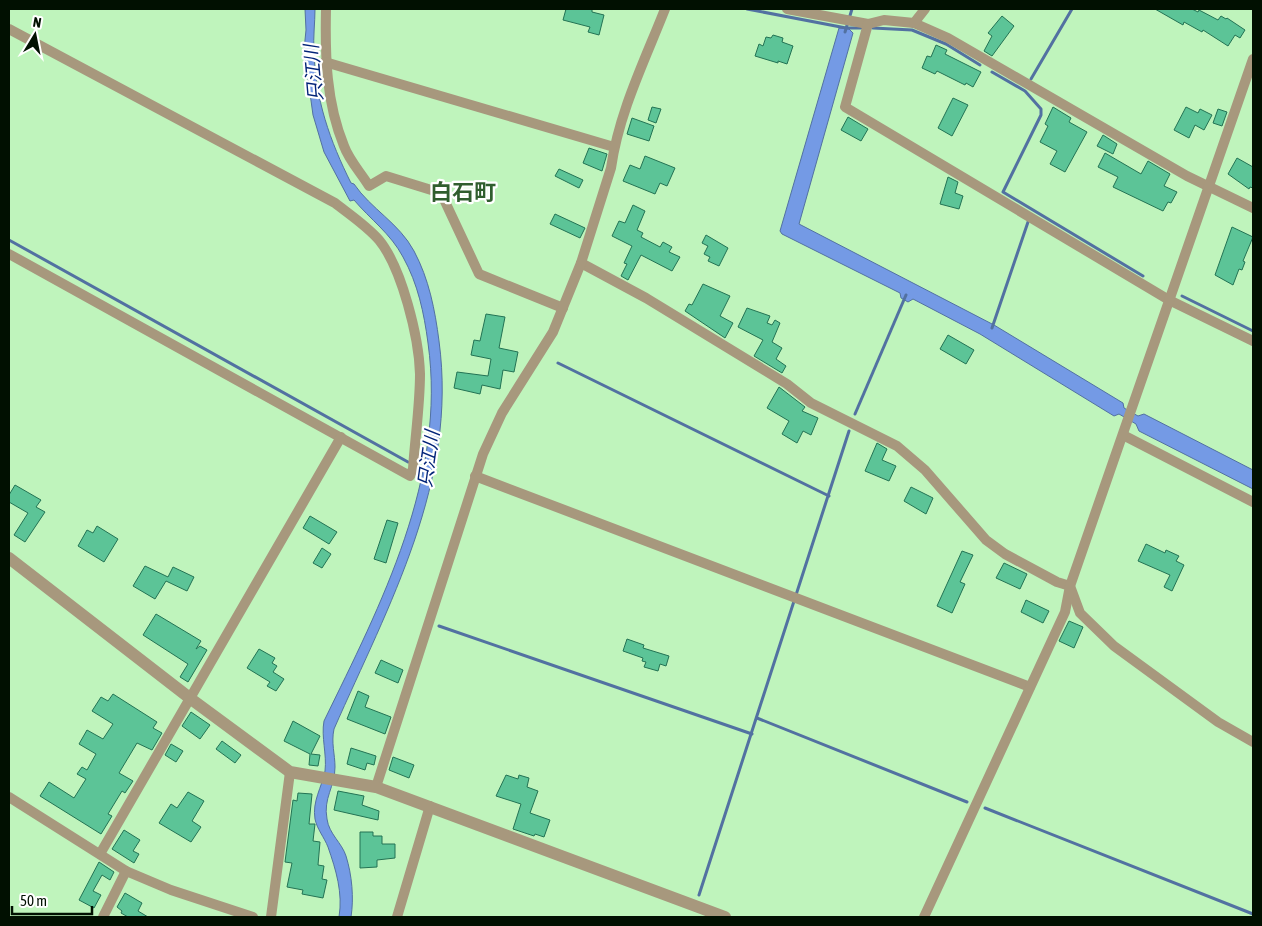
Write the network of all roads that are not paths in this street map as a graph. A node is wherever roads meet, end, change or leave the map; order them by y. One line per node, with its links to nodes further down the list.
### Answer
1 (326, 9): 9 (street)
2 (665, 9): 10 (street)
3 (787, 9): 6 (street)
4 (925, 9): 5 (street)
5 (914, 23): 6 (street); 11 (street)
6 (868, 24): 15 (street)
7 (9, 29): 19 (street)
8 (1253, 59): 11 (street)
9 (325, 62): 10 (street); 16 (street)
10 (614, 147): 14 (street)
11 (1208, 184): 12 (street); 15 (street)
12 (1253, 208)
13 (9, 254): 19 (street)
14 (581, 263): 16 (street); 23 (street)
15 (1169, 300): 17 (street); 18 (street)
16 (564, 308): 20 (street)
17 (1253, 341)
18 (1123, 435): 21 (street); 23 (street)
19 (341, 437): 25 (street)
20 (475, 476): 24 (street); 28 (street)
21 (1253, 502)
22 (9, 558): 25 (street)
23 (1070, 586): 24 (street); 26 (street)
24 (1030, 687): 38 (street)
25 (191, 699): 27 (street); 31 (street)
26 (1253, 742)
27 (290, 772): 28 (street); 35 (street)
28 (376, 787): 30 (street)
29 (9, 797): 31 (street)
30 (430, 806): 36 (street); 37 (street)
31 (100, 854): 32 (street)
32 (126, 870): 33 (street); 34 (street)
33 (103, 917)
34 (253, 917)
35 (271, 917)
36 (397, 917)
37 (725, 917)
38 (924, 917)

